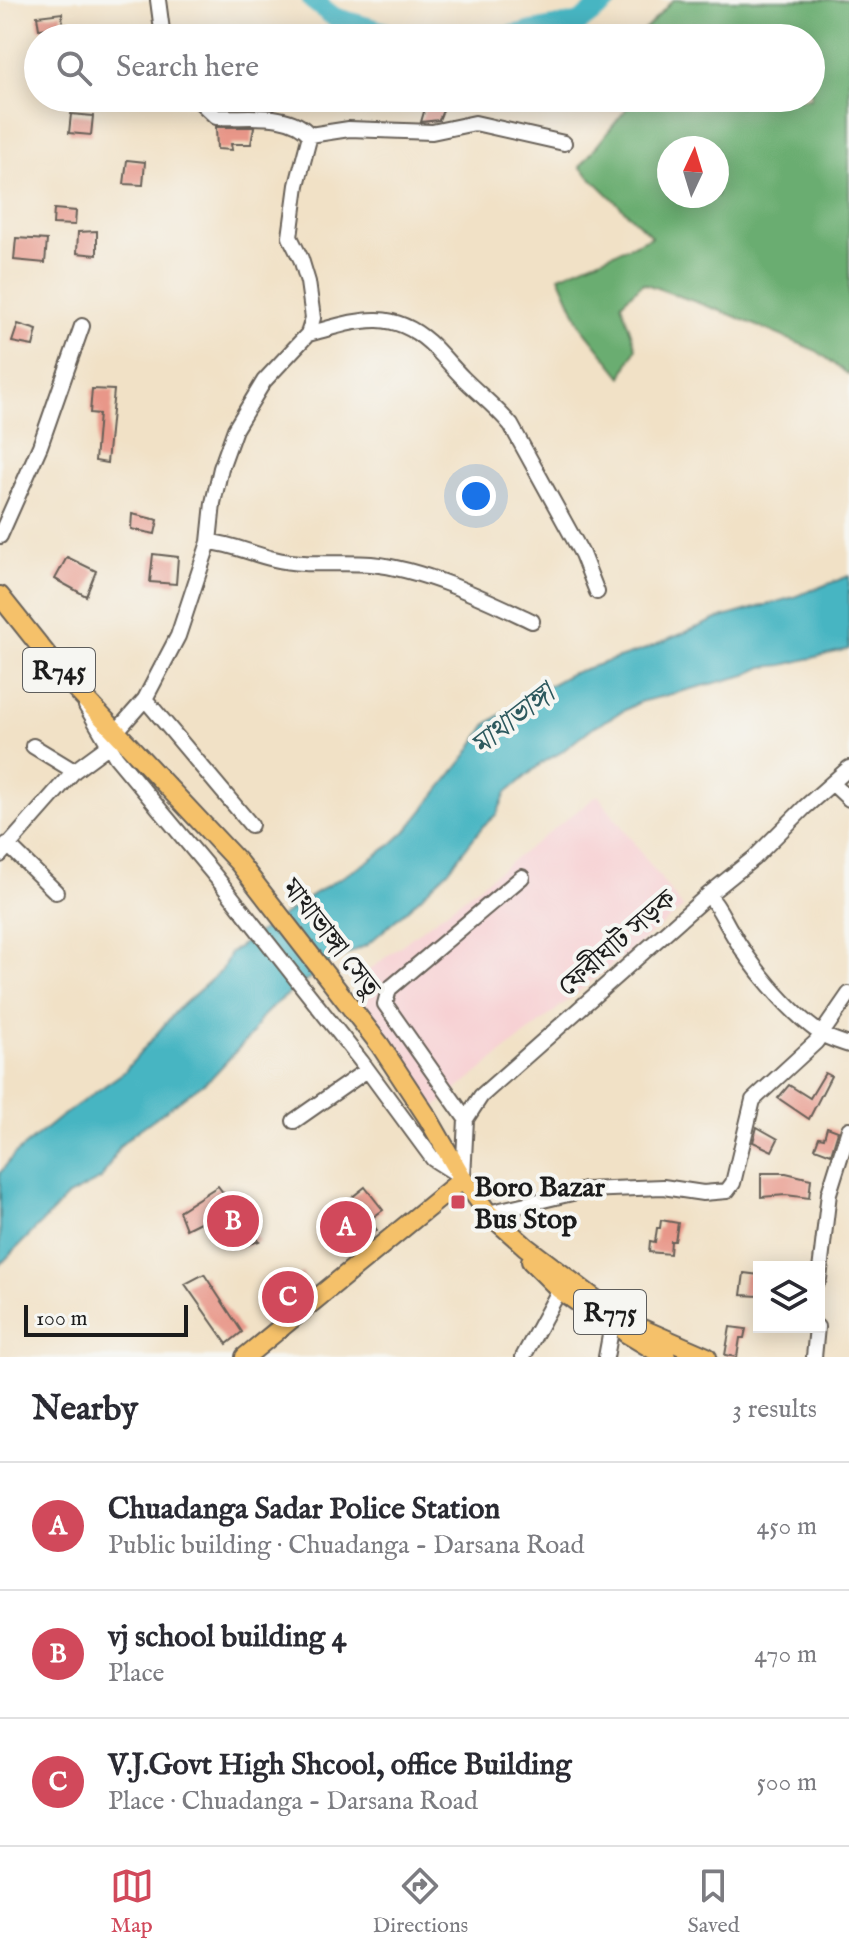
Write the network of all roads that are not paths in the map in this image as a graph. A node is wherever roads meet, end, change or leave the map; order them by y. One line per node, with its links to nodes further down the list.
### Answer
1 (158, 0): 2 (street)
2 (161, 24)
3 (211, 112): 4 (street)
4 (310, 135): 5 (street); 7 (street)
5 (564, 143)
6 (82, 326): 8 (street)
7 (308, 334): 9 (street); 10 (street)
8 (0, 536)
9 (209, 542): 12 (street); 13 (street)
10 (597, 592)
11 (0, 596): 14 (main road, R745)
12 (532, 621)
13 (145, 699): 14 (street); 20 (street)
14 (112, 739): 17 (street); 27 (main road, মাথাভাঙ্গা সেতু / R745); 29 (street)
15 (33, 746): 17 (street)
16 (849, 768): 18 (street, ফেরীঘাট সড়ক)
17 (74, 771): 21 (street)
18 (832, 783): 19 (street); 24 (street, ফেরীঘাট সড়ক)
19 (849, 799)
20 (251, 825)
21 (4, 850): 23 (street)
22 (522, 877): 30 (street)
23 (56, 892)
24 (708, 895): 26 (street); 30 (street, ফেরীঘাট সড়ক)
25 (849, 994): 26 (street)
26 (822, 1034): 28 (street); 34 (street)
27 (380, 1045): 33 (main road, R775)
28 (849, 1045)
29 (364, 1066): 31 (street); 33 (street)
30 (466, 1119): 33 (street)
31 (294, 1121)
32 (849, 1129): 35 (street)
33 (463, 1179): 34 (main road, R775); 39 (main road)
34 (488, 1213): 36 (main road, R775)
35 (821, 1261)
36 (563, 1282): 37 (main road, R775); 40 (street); 43 (main road, R775)
37 (612, 1325): 41 (street); 42 (main road, R775)
38 (816, 1333): 44 (street)
39 (245, 1357)
40 (523, 1357)
41 (606, 1357)
42 (666, 1357)
43 (707, 1357)
44 (814, 1357)

